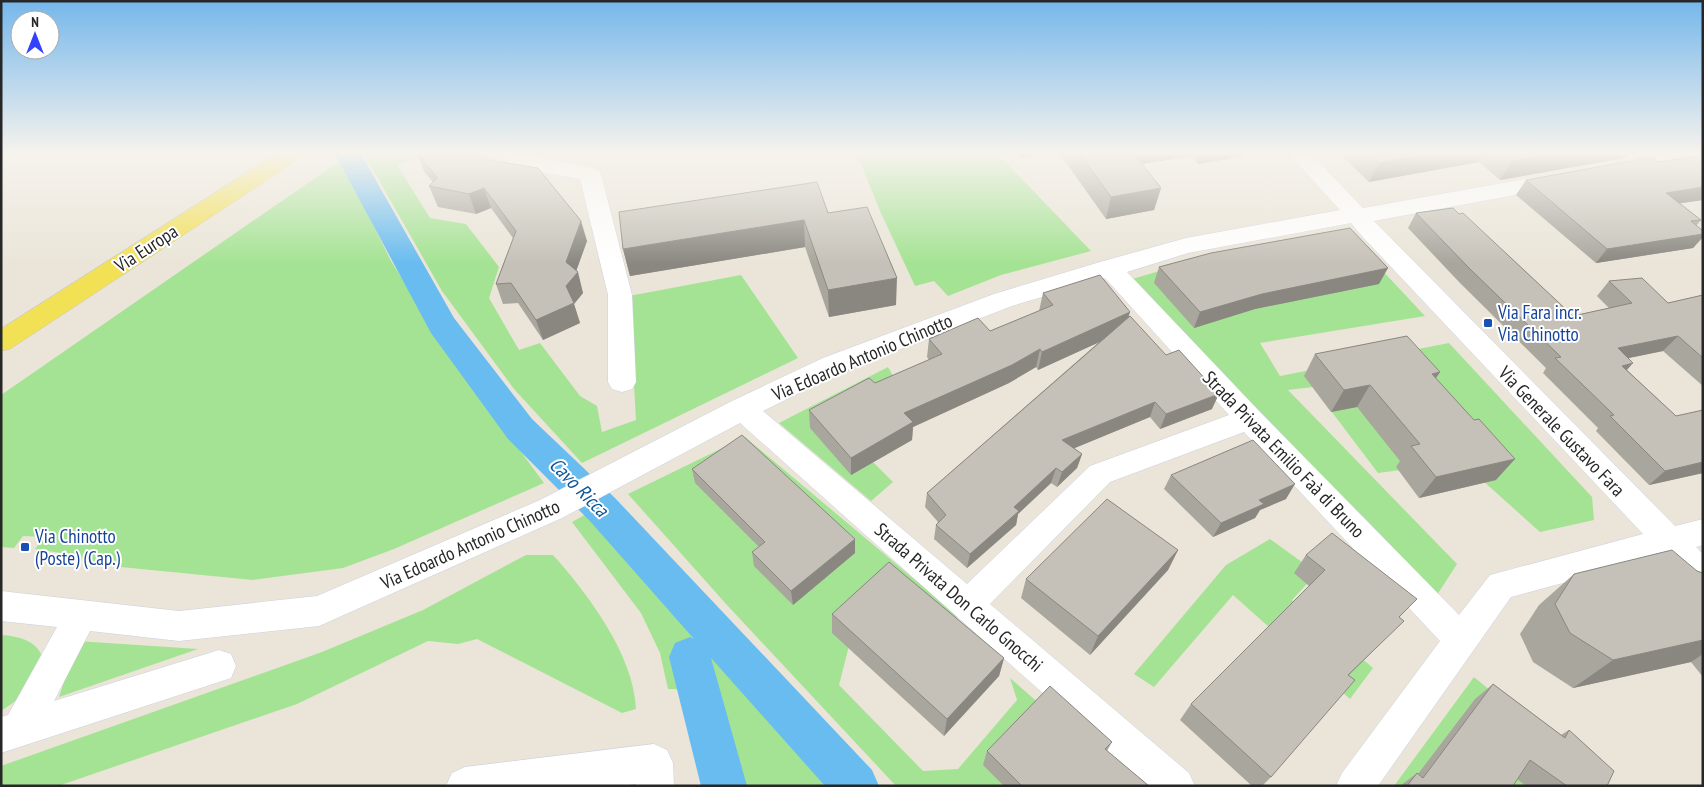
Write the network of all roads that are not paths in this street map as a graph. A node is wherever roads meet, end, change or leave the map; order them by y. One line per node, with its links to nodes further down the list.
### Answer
1 (234, 191): 7 (main road, Via Europa)
2 (594, 191): 8 (street)
3 (1333, 191): 5 (street, Via Generale Gustavo Fara)
4 (1495, 191): 5 (street, Via Edoardo Antonio Chinotto)
5 (1356, 215): 6 (street, Via Edoardo Antonio Chinotto); 12 (street, Via Generale Gustavo Fara)
6 (1109, 268): 9 (street, Via Edoardo Antonio Chinotto); 10 (street, Strada Privata Emilio Faà di Bruno)
7 (1, 342)
8 (622, 382)
9 (742, 409): 14 (street, Strada Privata Don Carlo Gnocchi); 16 (street, Via Edoardo Antonio Chinotto)
10 (1249, 419): 14 (street); 17 (street, Strada Privata Emilio Faà di Bruno)
11 (1703, 532): 12 (street)
12 (1669, 541): 13 (street, Via Generale Gustavo Fara); 17 (street)
13 (1703, 576)
14 (967, 605): 22 (street, Strada Privata Don Carlo Gnocchi)
15 (1, 606): 16 (street, Via Edoardo Antonio Chinotto)
16 (81, 615): 19 (street)
17 (1460, 639): 23 (street)
18 (219, 666): 19 (street)
19 (11, 732)
20 (654, 774): 21 (street)
21 (465, 786)
22 (1176, 786)
23 (1355, 786)

